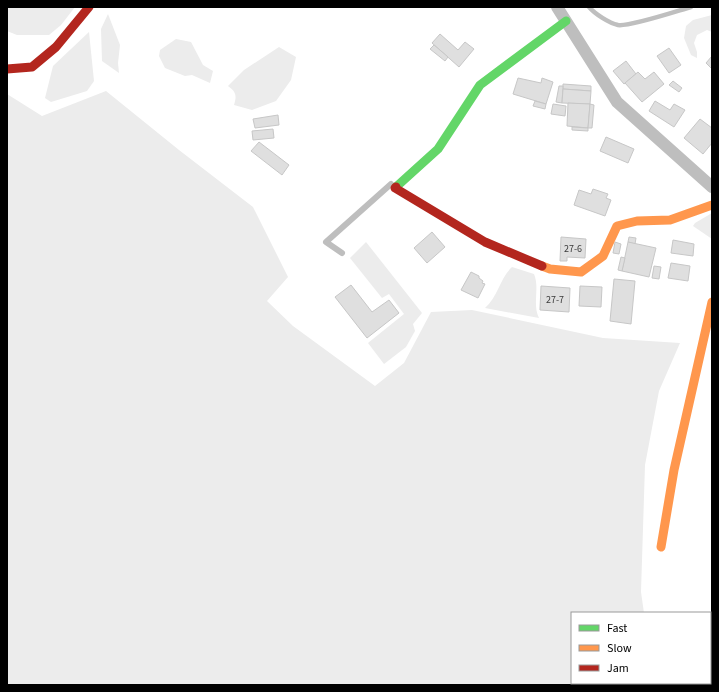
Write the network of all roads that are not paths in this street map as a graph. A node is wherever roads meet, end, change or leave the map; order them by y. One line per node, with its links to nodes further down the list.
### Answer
1 (89, 7): 4 (street)
2 (557, 7): 3 (street)
3 (566, 21): 5 (street); 6 (street)
4 (7, 69)
5 (712, 187)
6 (395, 188): 7 (street); 8 (lane)
7 (712, 205)
8 (342, 253)
9 (712, 302): 10 (street)
10 (661, 547)

